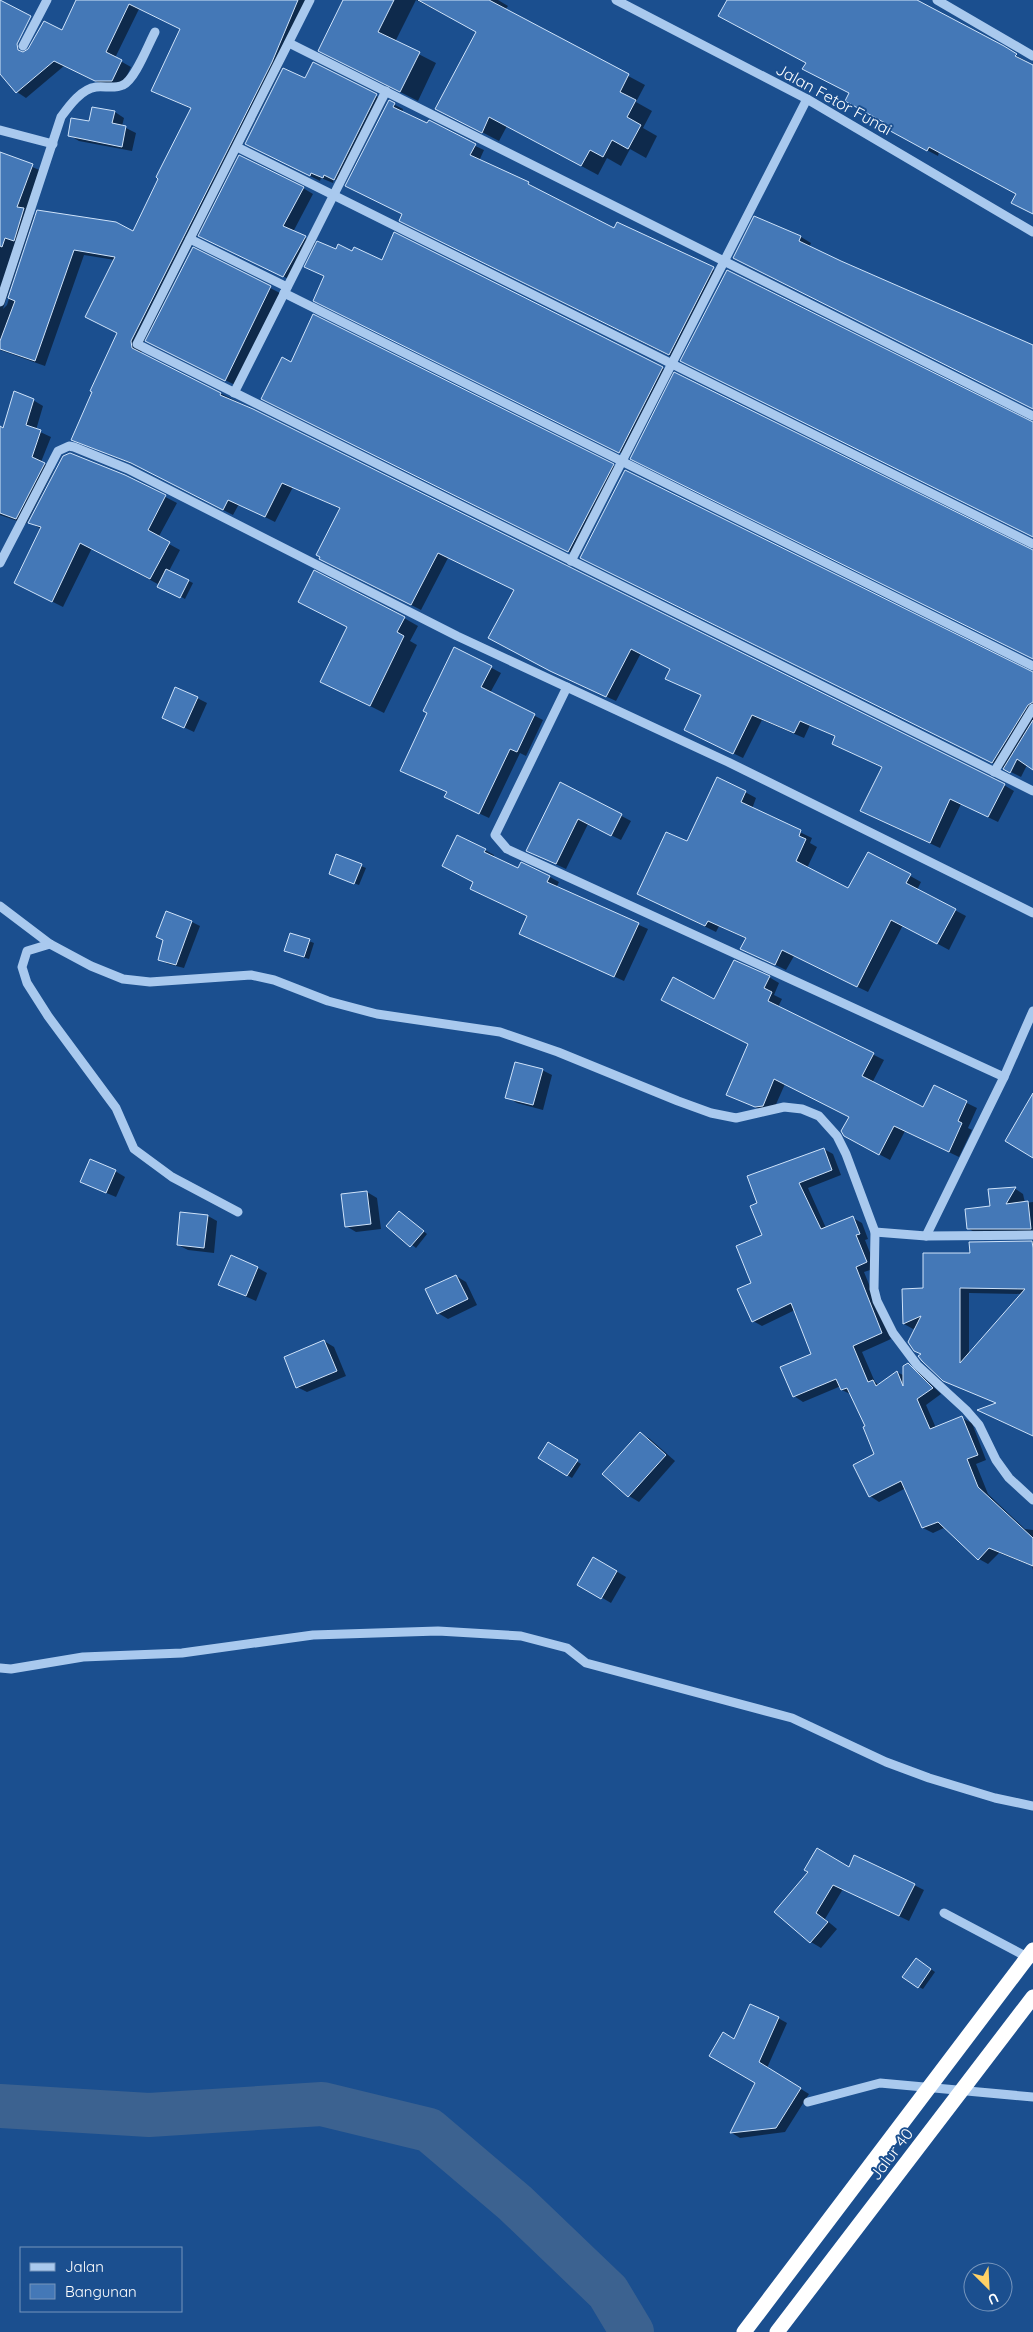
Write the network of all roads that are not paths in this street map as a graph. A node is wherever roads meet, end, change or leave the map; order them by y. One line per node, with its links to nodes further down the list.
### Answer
1 (48, 0): 7 (street)
2 (310, 0): 6 (street)
3 (616, 0): 10 (street, Jalan Fetor Funai)
4 (937, 0): 8 (street)
5 (155, 32): 12 (street)
6 (289, 43): 9 (street); 13 (street)
7 (23, 46)
8 (1033, 56)
9 (386, 91): 14 (street); 17 (street)
10 (807, 98): 15 (street, Jalan Fetor Funai); 17 (street)
11 (0, 130): 12 (street)
12 (53, 144): 19 (street)
13 (237, 147): 14 (street); 16 (street)
14 (333, 195): 18 (street); 20 (street)
15 (1033, 232)
16 (190, 239): 18 (street); 21 (street)
17 (724, 261): 20 (street); 22 (street)
18 (285, 290): 21 (street); 23 (street)
19 (0, 302)
20 (672, 364): 23 (street); 24 (street)
21 (234, 393): 25 (street)
22 (1033, 416)
23 (622, 462): 25 (street); 27 (street)
24 (1033, 544)
25 (571, 561): 30 (street)
26 (0, 563): 28 (street)
27 (1033, 666)
28 (567, 688): 33 (street); 36 (street)
29 (1033, 708): 30 (street)
30 (994, 772): 31 (street)
31 (1033, 792)
32 (0, 906): 34 (street)
33 (1033, 913)
34 (50, 944): 37 (street); 38 (street)
35 (1033, 1011): 36 (street)
36 (1004, 1078): 40 (street)
37 (238, 1212)
38 (875, 1232): 40 (street); 41 (street)
39 (1033, 1235): 40 (street)
40 (926, 1236)
41 (1033, 1500)
42 (0, 1668): 43 (street)
43 (1033, 1806)
44 (944, 1913): 46 (street)
45 (1033, 1950): 50 (highway, bridge)
46 (1033, 1960)
47 (1033, 1997): 51 (highway, Jalur 40, bridge)
48 (1033, 2097): 49 (street)
49 (808, 2102)
50 (744, 2332)
51 (777, 2332)

